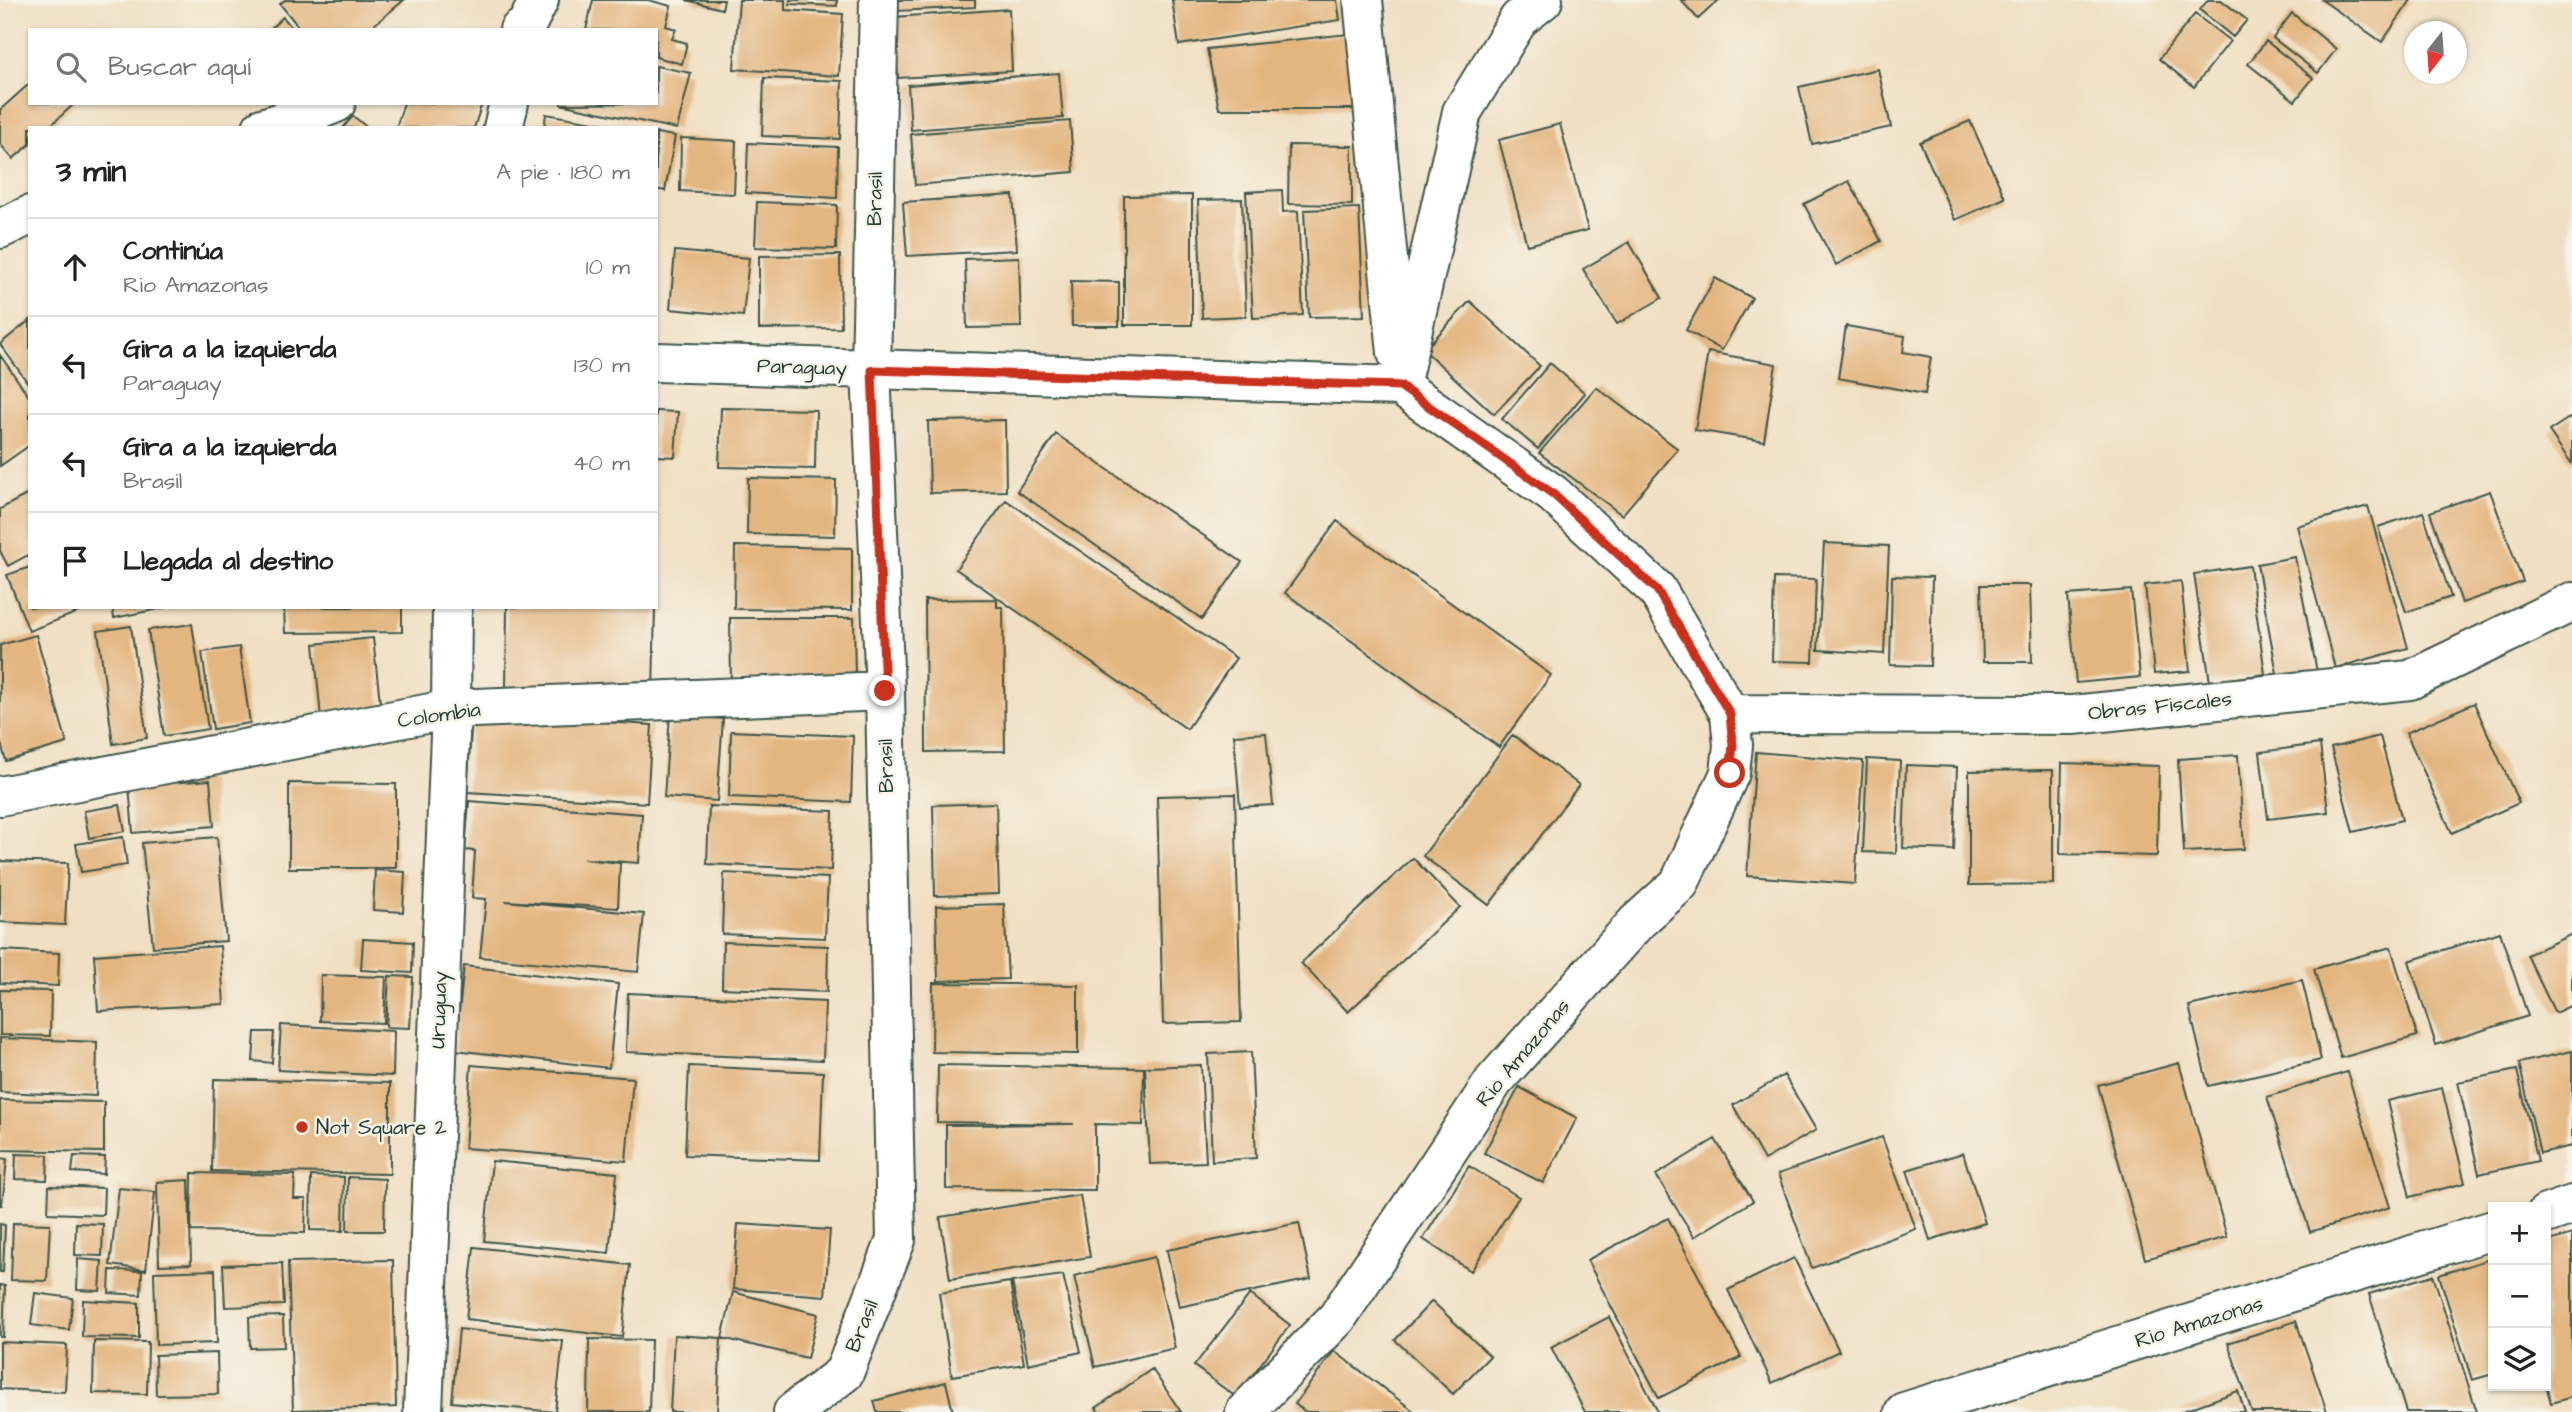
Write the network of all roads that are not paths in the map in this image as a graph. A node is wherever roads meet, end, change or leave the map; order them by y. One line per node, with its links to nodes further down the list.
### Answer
1 (879, 0): 11 (street, Brasil)
2 (1363, 0): 12 (street)
3 (1543, 0): 12 (street)
4 (331, 105): 6 (street)
5 (509, 105): 7 (street)
6 (269, 126)
7 (503, 126)
8 (28, 216): 9 (street)
9 (0, 229)
10 (658, 362): 11 (street, Paraguay)
11 (872, 370): 12 (street, Paraguay); 15 (street, Brasil)
12 (1400, 386): 17 (street)
13 (2572, 602): 17 (street, Obras Fiscales)
14 (452, 609): 16 (street, Uruguay)
15 (885, 691): 16 (street, Colombia); 23 (street, Brasil)
16 (451, 709): 18 (street, Colombia); 22 (street, Uruguay)
17 (1730, 714): 24 (street, Rio Amazonas)
18 (0, 796)
19 (2572, 1205): 20 (street)
20 (2551, 1211)
21 (2488, 1232): 25 (street, Rio Amazonas)
22 (423, 1412)
23 (793, 1412)
24 (1245, 1412)
25 (1904, 1412)

